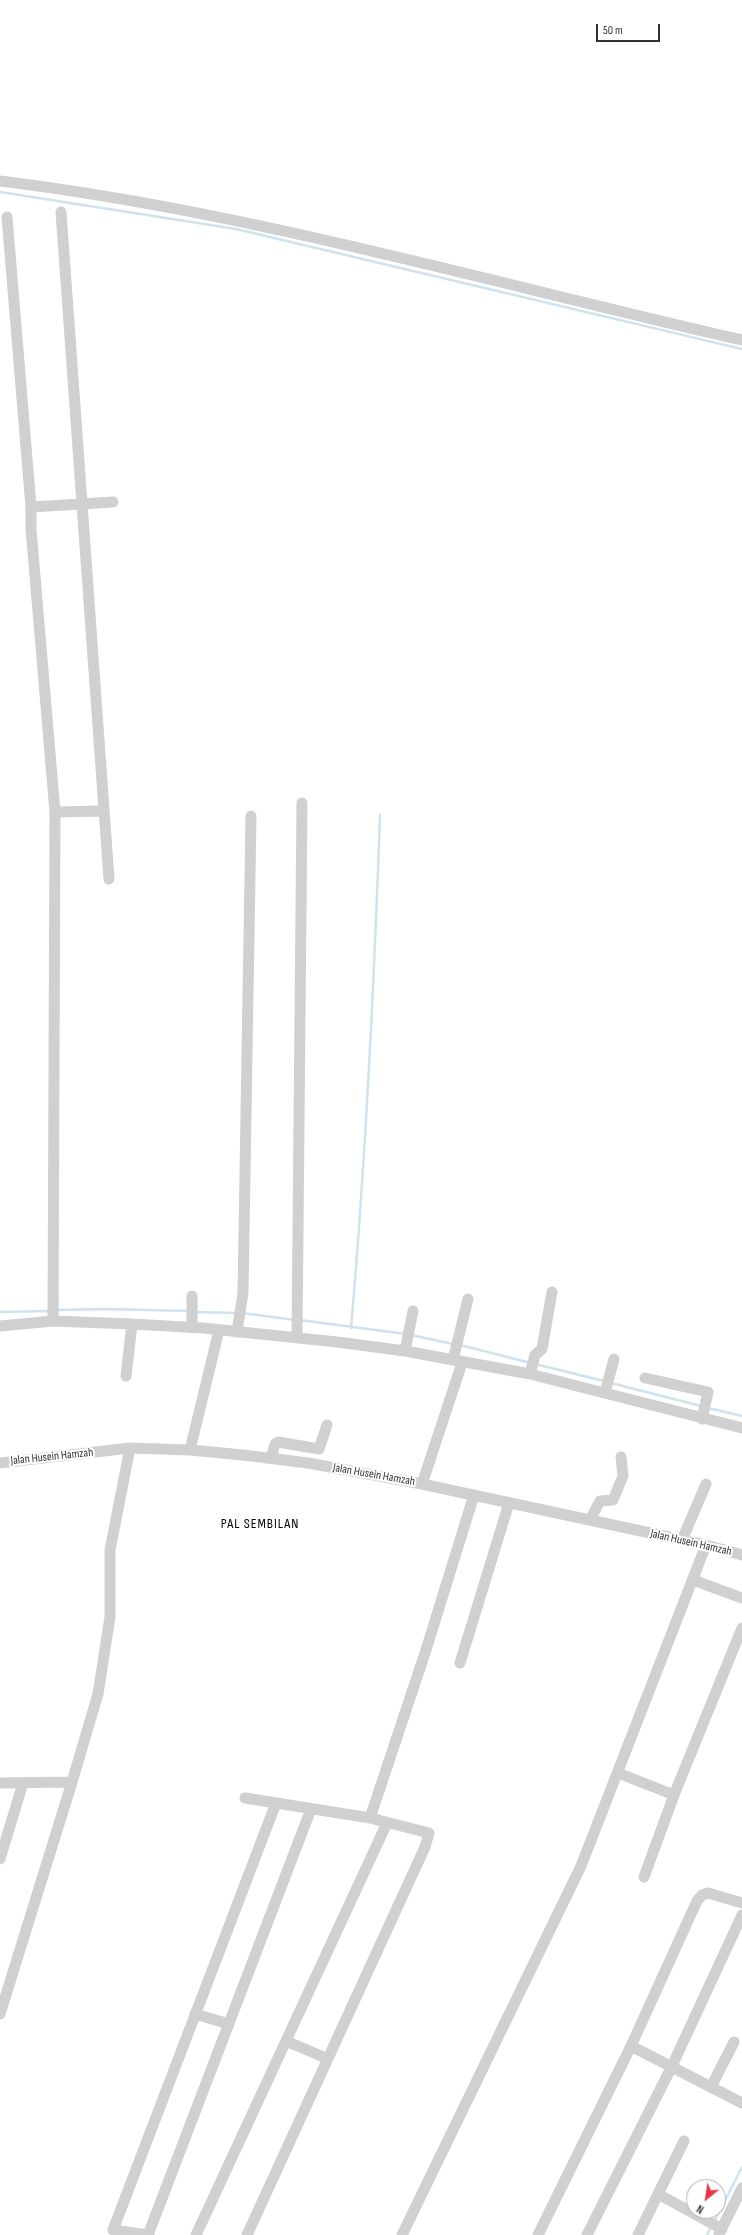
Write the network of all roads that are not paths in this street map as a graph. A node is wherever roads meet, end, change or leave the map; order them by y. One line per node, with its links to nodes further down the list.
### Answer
1 (0, 181): 4 (street)
2 (60, 212): 6 (street)
3 (7, 217): 7 (street)
4 (742, 340)
5 (113, 502): 6 (street)
6 (82, 504): 7 (street); 9 (street)
7 (31, 507): 10 (street)
8 (302, 803): 23 (street)
9 (104, 811): 10 (street); 12 (street)
10 (55, 812): 17 (street)
11 (251, 816): 22 (street)
12 (109, 879)
13 (552, 1292): 27 (street)
14 (192, 1296): 20 (street)
15 (468, 1299): 26 (street)
16 (413, 1311): 24 (street)
17 (53, 1321): 18 (street); 19 (street)
18 (132, 1324): 20 (street); 28 (street)
19 (0, 1326)
20 (192, 1327): 21 (street)
21 (219, 1330): 22 (street); 35 (street)
22 (238, 1330): 23 (street)
23 (297, 1335): 24 (street)
24 (406, 1349): 26 (street)
25 (614, 1359): 30 (street)
26 (457, 1360): 27 (street); 39 (street)
27 (530, 1371): 30 (street)
28 (126, 1376)
29 (646, 1378): 31 (street)
30 (606, 1391): 31 (street)
31 (702, 1416): 33 (street)
32 (327, 1425): 37 (street)
33 (742, 1428)
34 (130, 1448): 35 (street, Jalan Husein Hamzah); 38 (street, Jalan Husein Hamzah); 52 (street)
35 (190, 1450): 37 (street, Jalan Husein Hamzah)
36 (621, 1457): 43 (street)
37 (271, 1458): 39 (street, Jalan Husein Hamzah)
38 (0, 1463)
39 (422, 1484): 41 (street, Jalan Husein Hamzah)
40 (706, 1484): 44 (street)
41 (474, 1496): 42 (street, Jalan Husein Hamzah); 59 (street)
42 (510, 1502): 43 (street, Jalan Husein Hamzah); 50 (street)
43 (590, 1520): 44 (street, Jalan Husein Hamzah)
44 (682, 1540): 45 (street, Jalan Husein Hamzah)
45 (706, 1545): 46 (street, Jalan Husein Hamzah); 47 (street)
46 (742, 1555)
47 (693, 1580): 48 (street); 51 (street)
48 (742, 1598)
49 (742, 1628): 55 (street)
50 (460, 1663)
51 (618, 1773): 55 (street); 82 (street)
52 (72, 1782): 54 (street); 65 (street)
53 (0, 1783): 54 (street)
54 (23, 1783): 61 (street)
55 (674, 1795): 62 (street)
56 (245, 1798): 57 (street)
57 (276, 1803): 58 (street); 66 (street)
58 (311, 1809): 59 (street); 67 (street)
59 (370, 1818): 60 (street)
60 (387, 1823): 68 (street); 71 (street)
61 (0, 1859)
62 (644, 1877)
63 (742, 1903): 70 (street)
64 (742, 1915): 72 (street)
65 (0, 2012)
66 (195, 2014): 67 (street); 79 (street)
67 (229, 2024): 79 (street)
68 (286, 2041): 71 (street); 80 (street)
69 (734, 2042): 73 (street)
70 (631, 2046): 72 (street); 83 (street)
71 (326, 2058): 81 (street)
72 (672, 2066): 73 (street); 84 (street)
73 (711, 2087): 74 (street)
74 (742, 2103)
75 (684, 2141): 77 (street)
76 (742, 2188): 78 (street)
77 (658, 2194): 78 (street); 85 (street)
78 (718, 2229)
79 (122, 2233)
80 (196, 2235)
81 (247, 2235)
82 (402, 2235)
83 (538, 2235)
84 (587, 2235)
85 (638, 2235)

